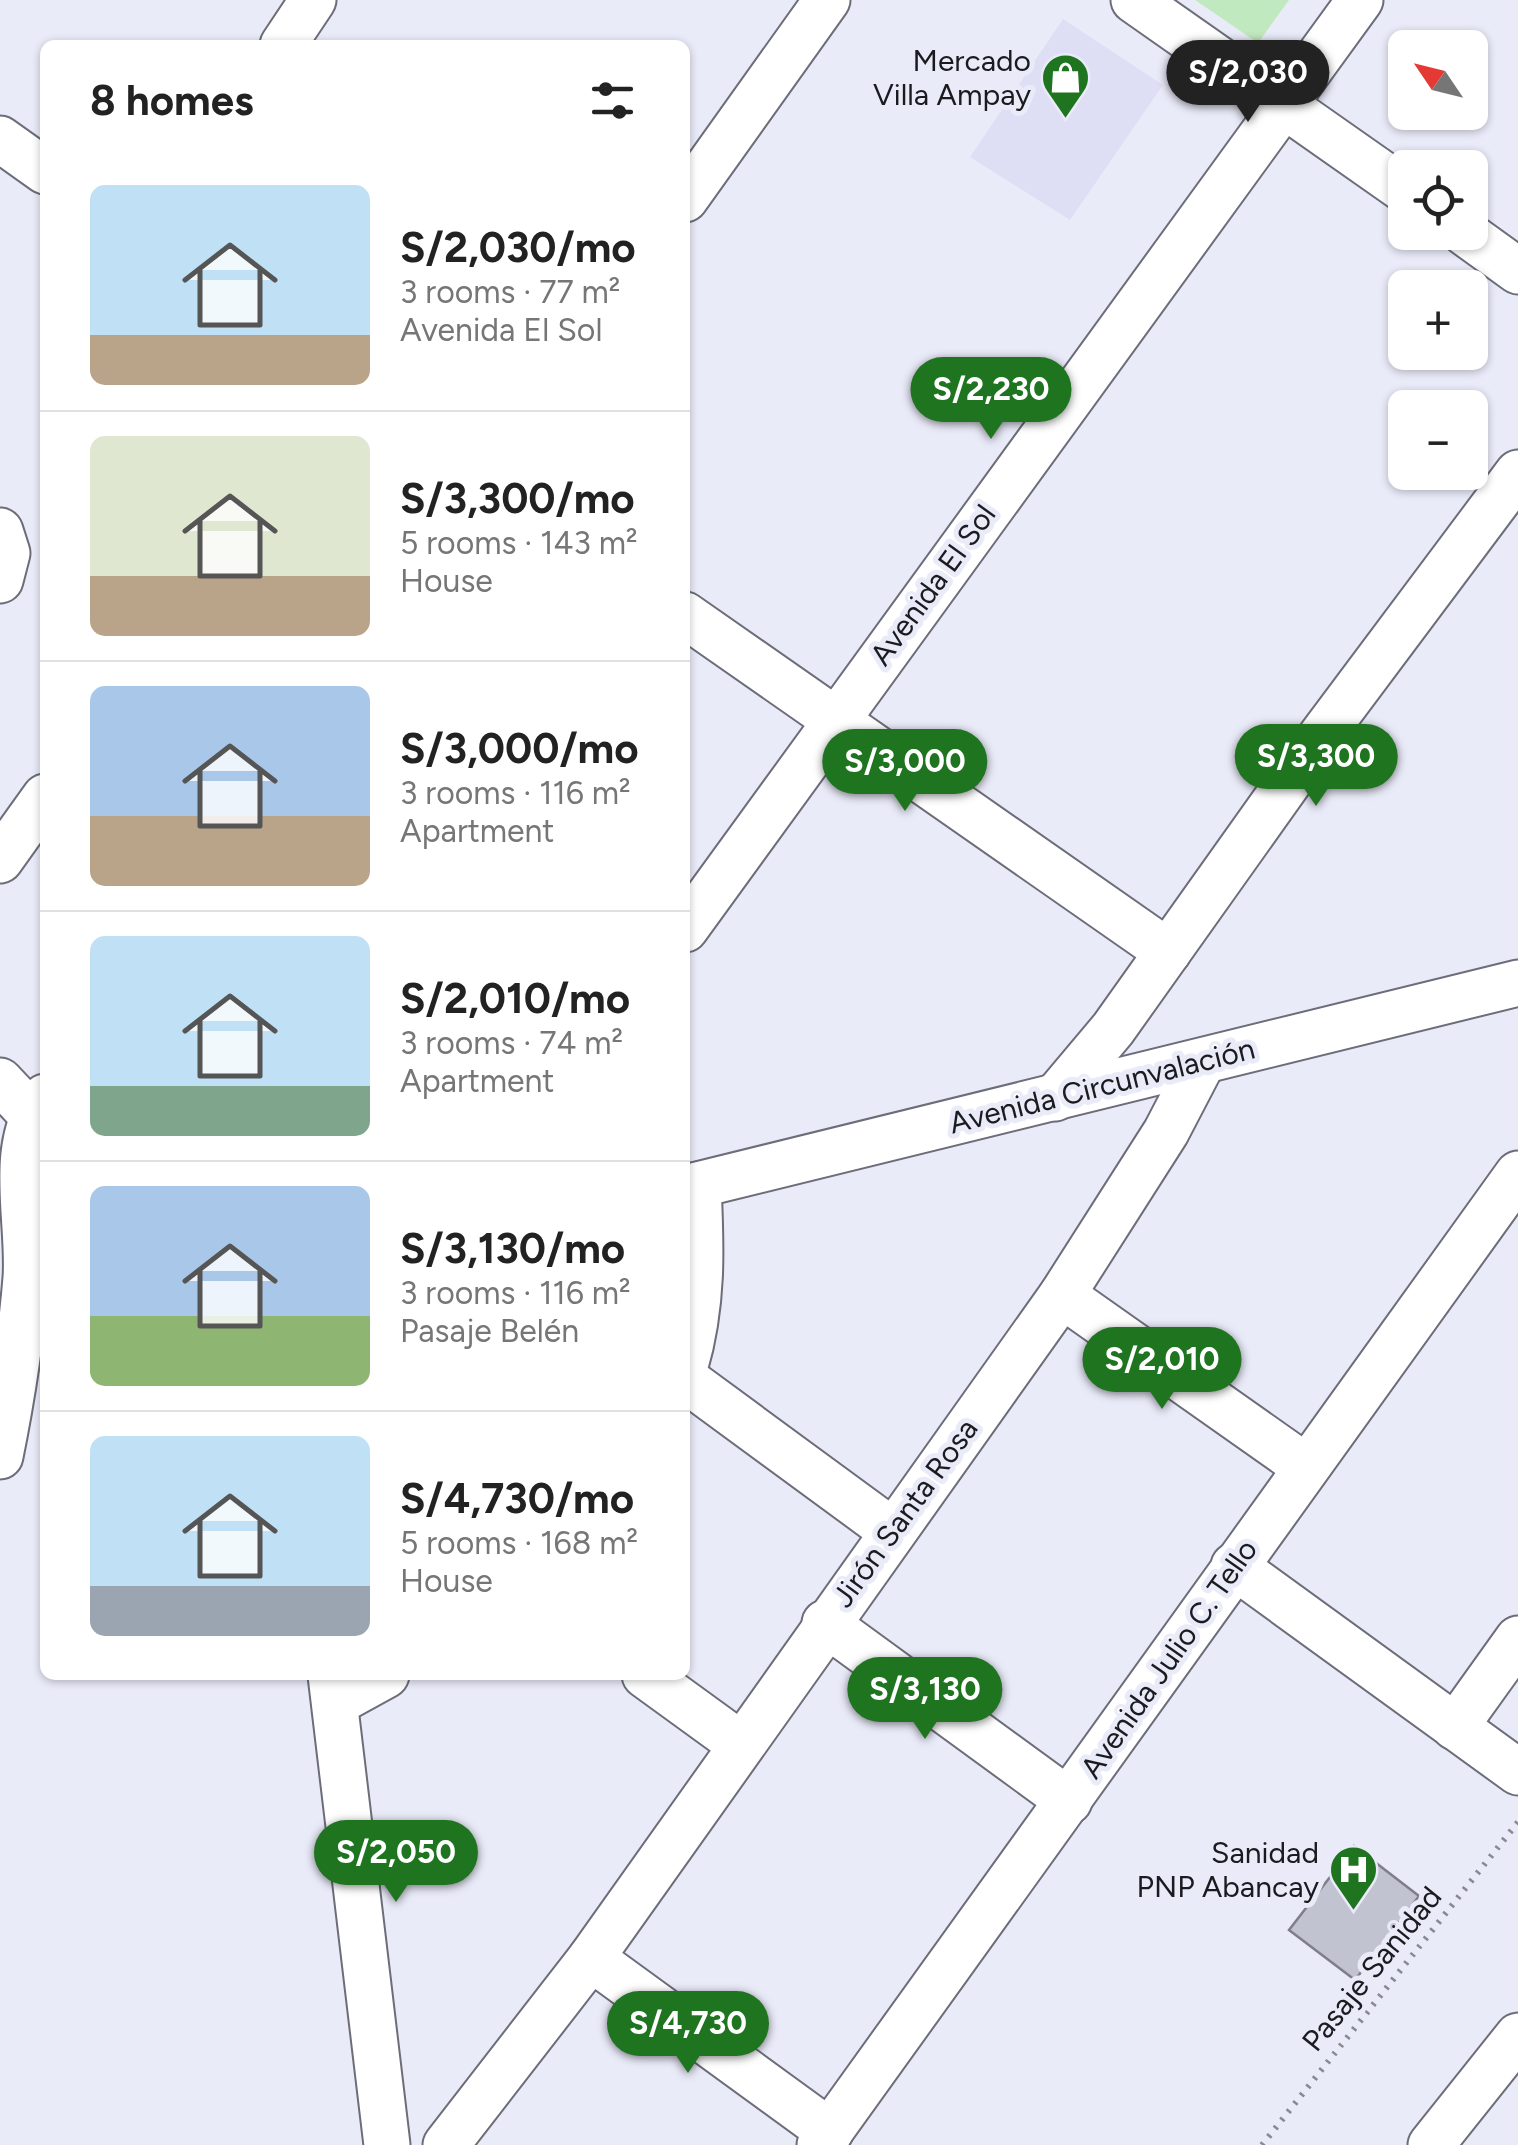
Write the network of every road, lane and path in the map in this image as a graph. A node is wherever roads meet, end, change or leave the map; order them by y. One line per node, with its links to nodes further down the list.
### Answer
1 (314, 0): 5 (street)
2 (827, 0): 10 (street)
3 (1134, 0): 6 (street)
4 (1360, 0): 6 (street, Avenida El Sol)
5 (286, 40)
6 (1284, 104): 9 (street); 17 (street, Avenida El Sol)
7 (0, 139): 8 (street)
8 (40, 167)
9 (1388, 178)
10 (690, 192)
11 (1488, 249): 12 (street)
12 (1518, 271)
13 (1518, 473): 21 (street)
14 (0, 530): 15 (street)
15 (0, 580)
16 (690, 618): 17 (street)
17 (836, 719): 20 (street, Avenida El Sol); 21 (street)
18 (40, 804): 19 (street)
19 (0, 860)
20 (690, 922)
21 (1168, 952): 25 (street)
22 (1518, 983): 23 (street, Avenida Circunvalación)
23 (1202, 1062): 25 (street, Avenida Circunvalación); 29 (street, Jirón Santa Rosa)
24 (0, 1081): 26 (street)
25 (1055, 1098): 28 (street, Avenida Circunvalación)
26 (40, 1121): 32 (street)
27 (1518, 1174): 33 (street, Avenida Julio C. Tello)
28 (691, 1187): 30 (street)
29 (1062, 1295): 33 (street); 34 (street, Jirón Santa Rosa)
30 (690, 1349)
31 (690, 1383): 34 (street)
32 (0, 1456)
33 (1306, 1468): 35 (street, Avenida Julio C. Tello)
34 (892, 1531): 36 (street, Jirón Santa Rosa)
35 (1234, 1566): 41 (street); 44 (street, Avenida Julio C. Tello)
36 (825, 1623): 42 (street, Jirón Santa Rosa); 44 (street)
37 (1518, 1639): 41 (street)
38 (367, 1680): 40 (street)
39 (653, 1680): 42 (street)
40 (333, 1689): 49 (street)
41 (1455, 1727): 43 (street)
42 (740, 1744): 46 (street, Jirón Santa Rosa)
43 (1518, 1772)
44 (1069, 1801): 48 (street, Avenida Julio C. Tello)
45 (1518, 1822): 51 (path, Pasaje Sanidad)
46 (591, 1958): 48 (street); 50 (street, Jirón Santa Rosa)
47 (1518, 2036): 52 (street)
48 (825, 2139)
49 (386, 2145)
50 (446, 2145)
51 (1262, 2145)
52 (1431, 2145)

